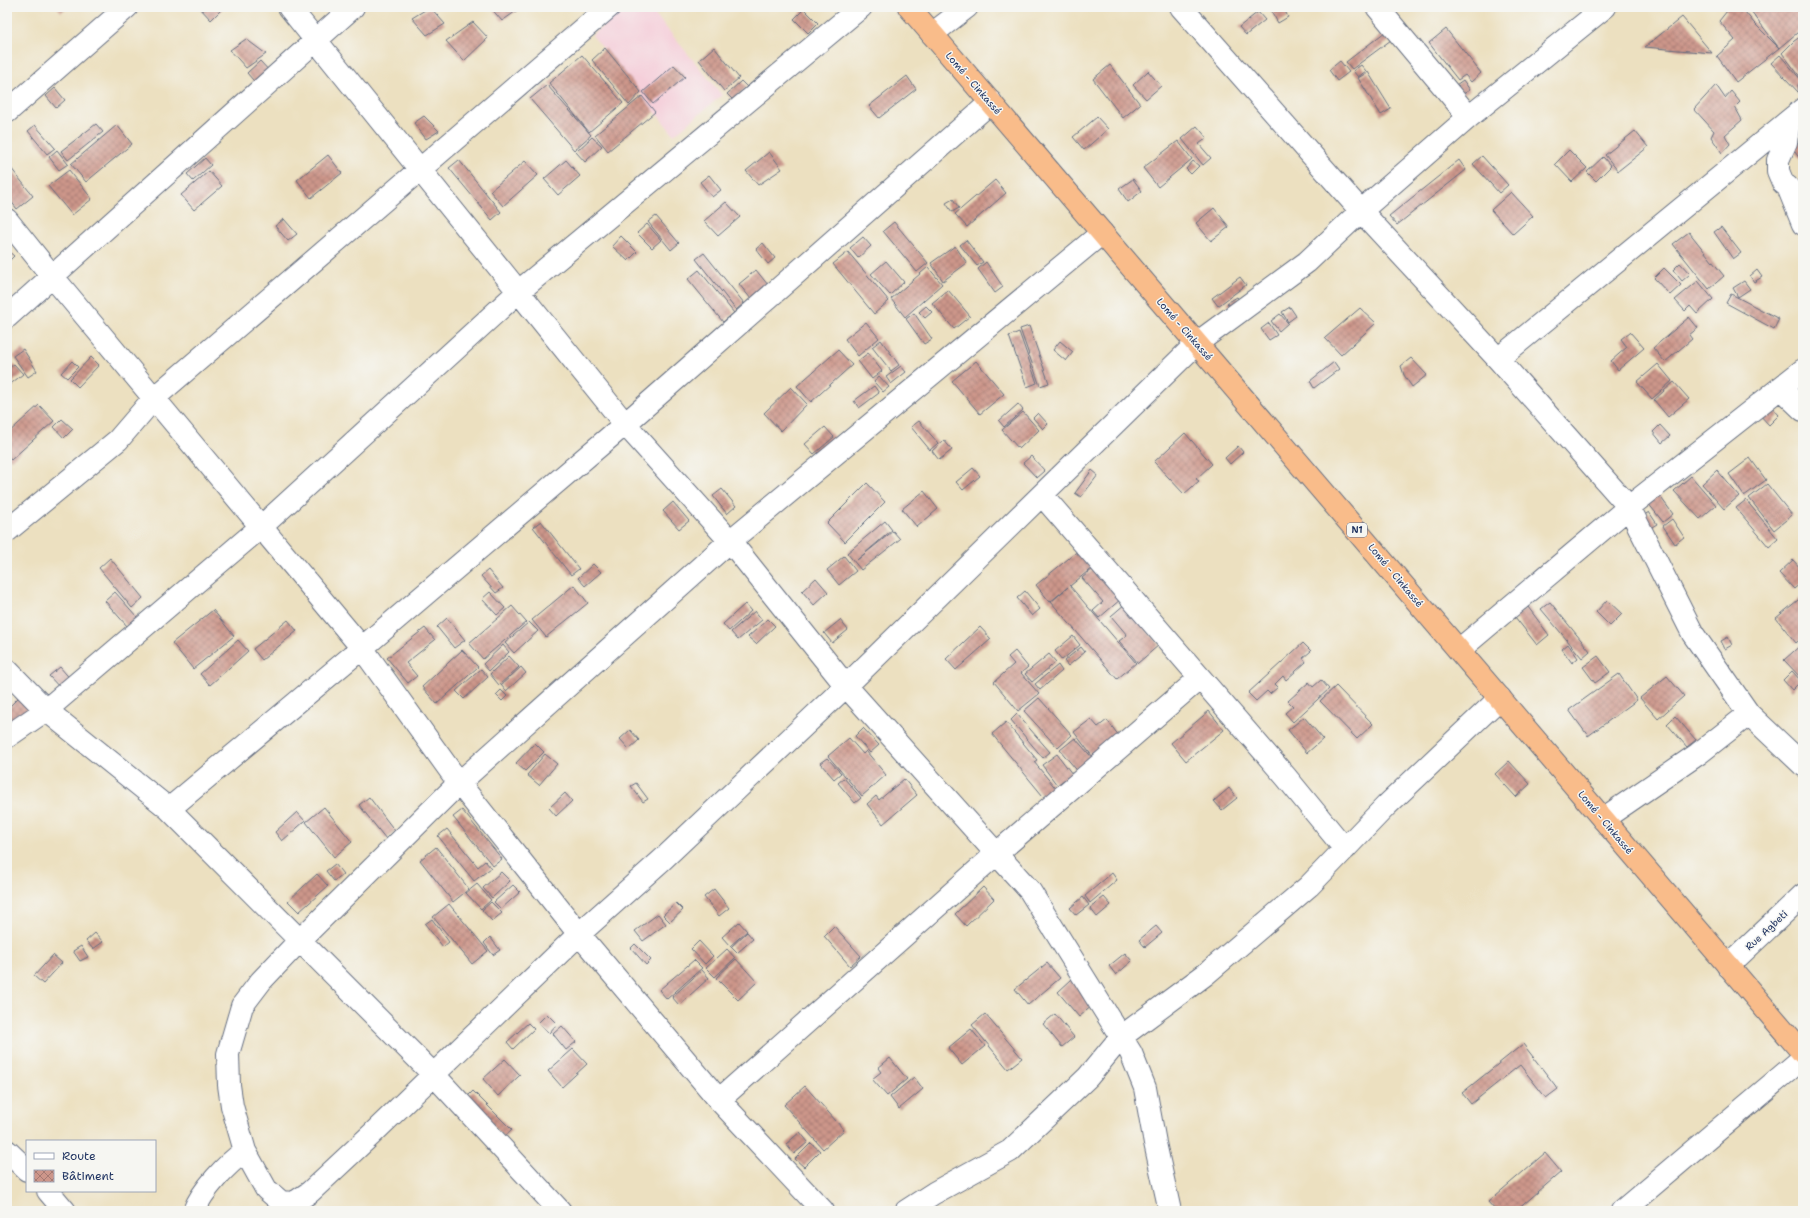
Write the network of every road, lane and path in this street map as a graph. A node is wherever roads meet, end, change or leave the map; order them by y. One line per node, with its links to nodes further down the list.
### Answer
1 (127, 7): 14 (street)
2 (289, 7): 12 (street)
3 (353, 7): 12 (street)
4 (609, 7): 17 (street)
5 (861, 7): 23 (street)
6 (909, 7): 11 (highway, Lomé - Cinkassé / N1)
7 (967, 7): 11 (street)
8 (1181, 7): 18 (street)
9 (1377, 7): 16 (street)
10 (1602, 8): 16 (street)
11 (932, 34): 13 (highway, Lomé - Cinkassé / N1)
12 (315, 41): 17 (street); 22 (street)
13 (991, 102): 21 (highway, Lomé - Cinkassé / N1); 31 (street)
14 (7, 112)
15 (1796, 115): 20 (street); 26 (street)
16 (1469, 117): 18 (street)
17 (420, 171): 23 (street); 29 (street)
18 (1361, 212): 25 (street); 26 (street)
19 (7, 220): 22 (street)
20 (1803, 224)
21 (1102, 233): 25 (highway, Lomé - Cinkassé / N1); 36 (street)
22 (52, 276): 24 (street); 29 (street)
23 (518, 292): 31 (street); 34 (street)
24 (7, 317)
25 (1197, 343): 32 (street); 38 (highway, Lomé - Cinkassé / N1)
26 (1498, 359): 33 (street)
27 (1803, 370): 28 (street)
28 (1780, 388): 30 (street); 33 (street)
29 (154, 398): 34 (street); 35 (street)
30 (1803, 410)
31 (625, 424): 36 (street); 37 (street)
32 (1042, 495): 40 (street); 41 (street)
33 (1629, 507): 38 (street); 44 (street)
34 (261, 527): 37 (street); 43 (street)
35 (7, 531)
36 (730, 541): 41 (street); 47 (street)
37 (362, 648): 47 (street); 48 (street)
38 (1459, 650): 42 (highway, Lomé - Cinkassé / N1)
39 (7, 670): 43 (street)
40 (1200, 678): 50 (street); 51 (street)
41 (846, 686): 51 (street); 53 (street)
42 (1500, 698): 49 (highway, Lomé - Cinkassé / N1); 50 (street)
43 (46, 710): 45 (street); 48 (street)
44 (1749, 714): 46 (street); 49 (street)
45 (7, 737)
46 (1803, 765)
47 (459, 783): 53 (street); 54 (street)
48 (169, 809): 54 (street)
49 (1603, 819): 55 (highway, Lomé - Cinkassé / N1)
50 (1345, 849): 56 (street)
51 (996, 854): 56 (street); 60 (street)
52 (1803, 895): 55 (street, Rue Agbeti)
53 (578, 934): 59 (street); 60 (street)
54 (300, 940): 59 (street); 62 (street)
55 (1728, 966): 57 (highway, Lomé - Cinkassé / N1)
56 (1121, 1037): 71 (street); 72 (street)
57 (1803, 1053)
58 (1803, 1058): 66 (street)
59 (434, 1075): 65 (street); 69 (street)
60 (719, 1100): 70 (street)
61 (7, 1151): 63 (street)
62 (246, 1151): 65 (street); 68 (street)
63 (26, 1169)
64 (49, 1192): 67 (street)
65 (287, 1207)
66 (1628, 1209)
67 (65, 1211)
68 (194, 1211)
69 (560, 1211)
70 (824, 1211)
71 (906, 1211)
72 (1170, 1211)

